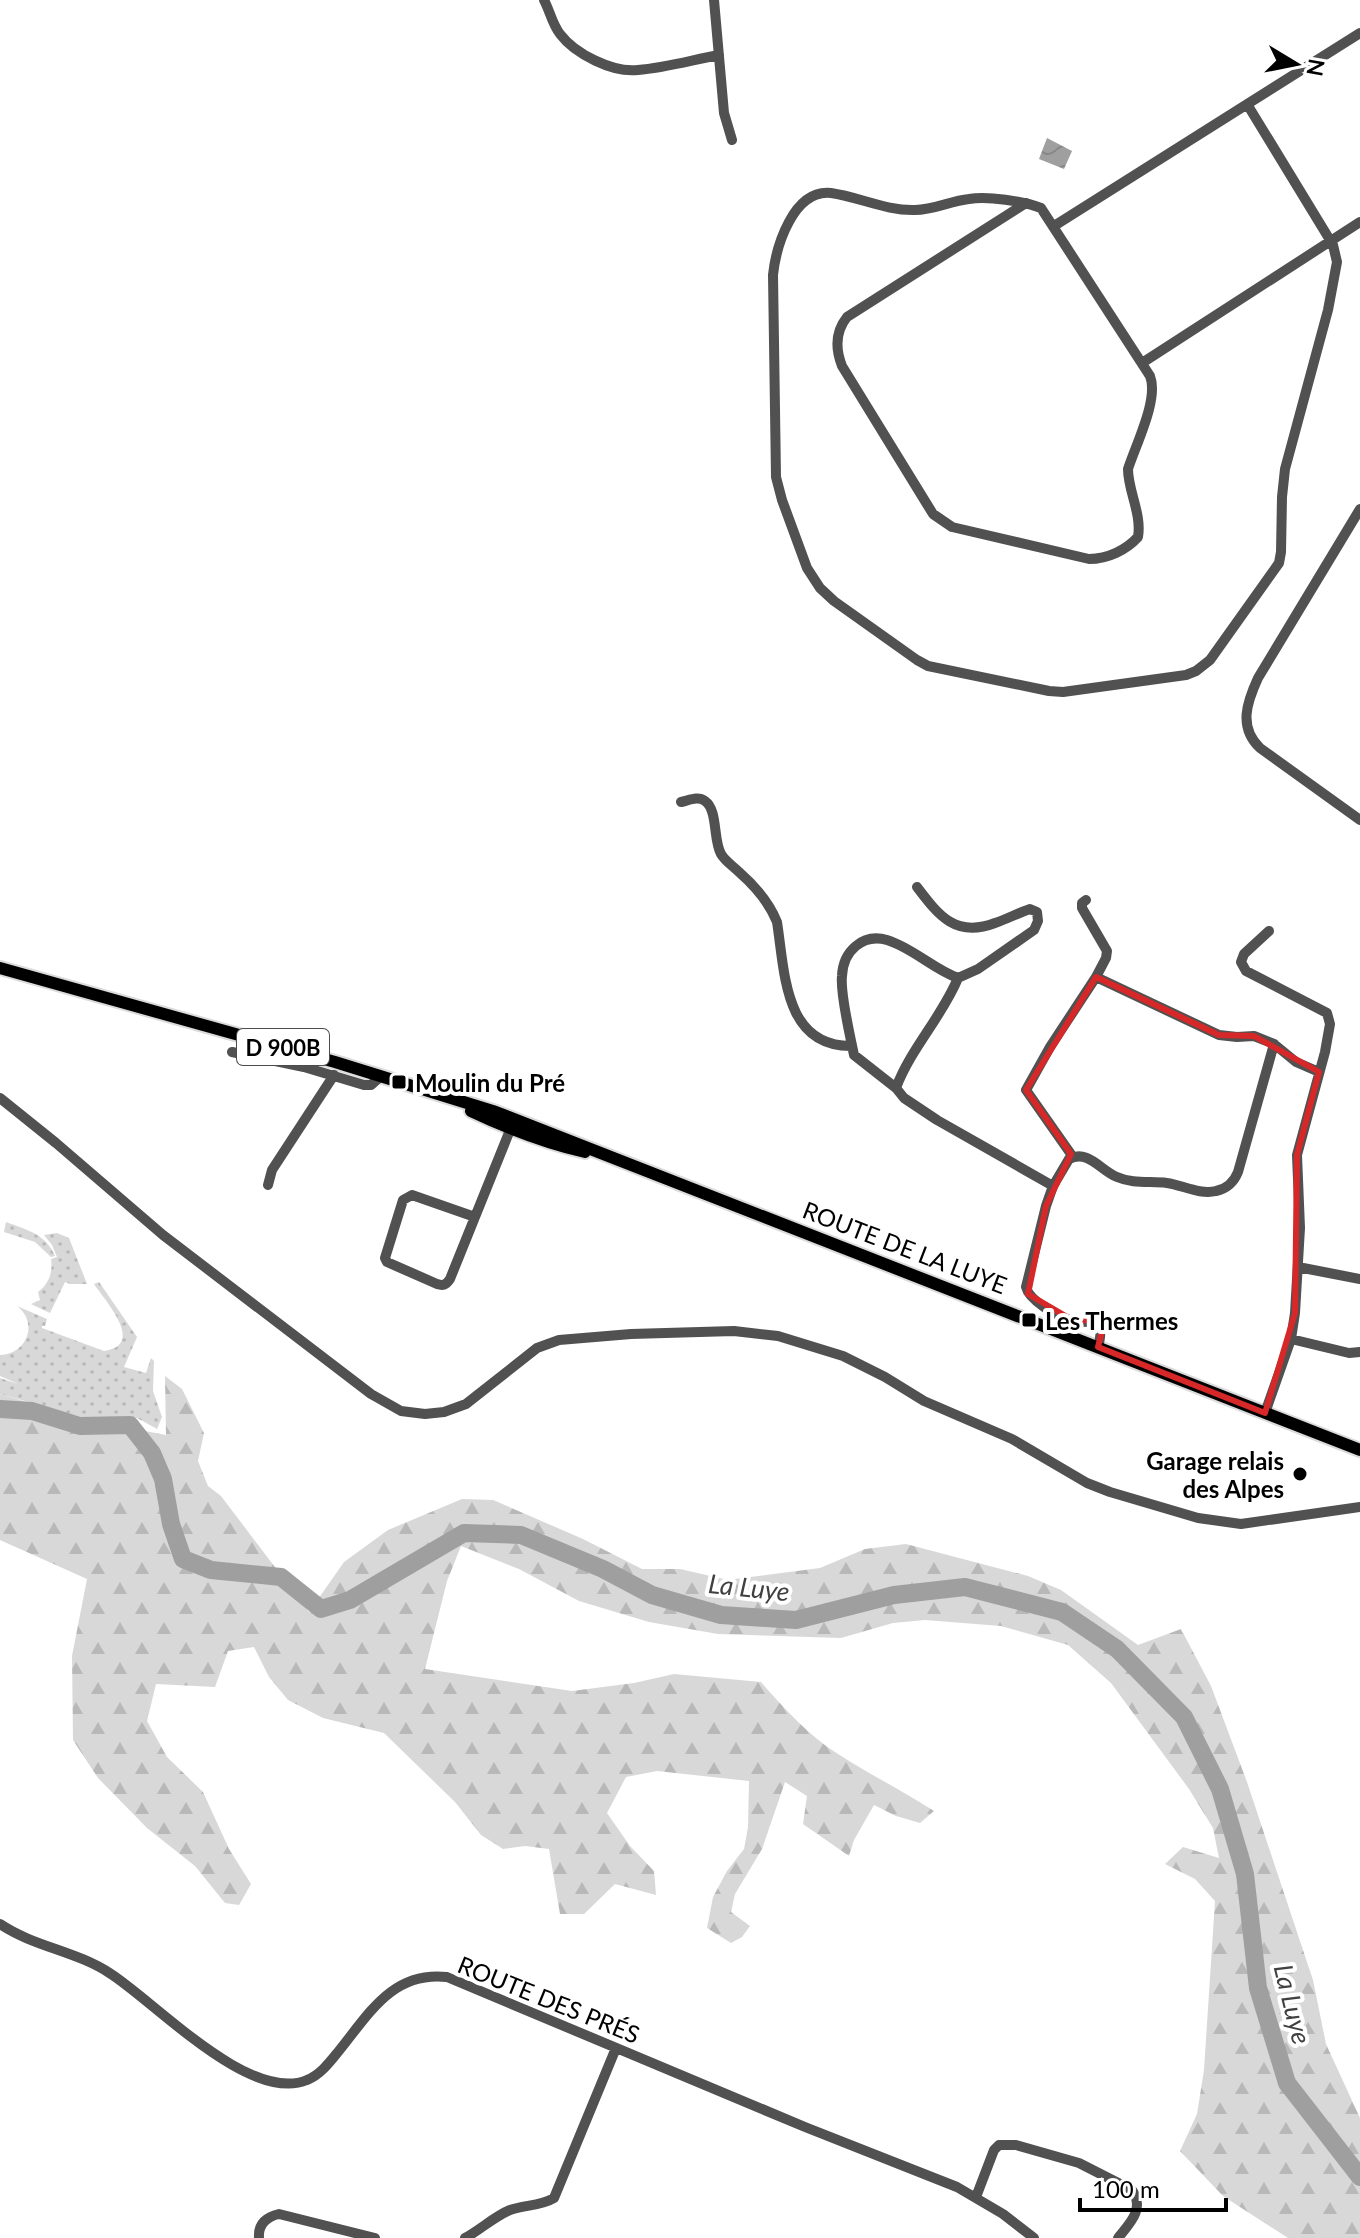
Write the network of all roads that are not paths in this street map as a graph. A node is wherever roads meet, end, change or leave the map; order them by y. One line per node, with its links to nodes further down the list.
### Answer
1 (544, 0): 4 (street)
2 (714, 0): 4 (street)
3 (1360, 33): 5 (street)
4 (719, 55): 6 (street)
5 (1247, 104): 9 (street); 10 (street)
6 (732, 140)
7 (1026, 203): 9 (street); 10 (street); 11 (street)
8 (1360, 222): 10 (street)
9 (1054, 226): 11 (street)
10 (1330, 240): 11 (street)
11 (1142, 363)
12 (1360, 509): 14 (street)
13 (681, 802): 22 (street)
14 (1360, 820)
15 (917, 887): 20 (street)
16 (1086, 900): 19 (street)
17 (1269, 931): 24 (street)
18 (0, 968): 26 (main road, ROUTE DE LA LUYE / D 900B)
19 (1096, 977): 21 (street); 30 (street)
20 (958, 978): 22 (street); 27 (street)
21 (1274, 1044): 24 (street); 30 (street)
22 (852, 1046): 27 (street)
23 (232, 1052): 25 (street)
24 (1319, 1072): 34 (street)
25 (334, 1075): 26 (street); 31 (street)
26 (381, 1076): 29 (main road, ROUTE DE LA LUYE / D 900B)
27 (896, 1088): 32 (street)
28 (0, 1098): 41 (street)
29 (513, 1123): 33 (street); 37 (main road, ROUTE DE LA LUYE / D 900B)
30 (1073, 1157): 32 (street)
31 (268, 1185)
32 (1053, 1186): 37 (street)
33 (475, 1217): 33 (street)
34 (1298, 1267): 35 (street); 36 (street)
35 (1360, 1279)
36 (1291, 1339): 38 (street); 39 (street)
37 (1098, 1347): 39 (main road, ROUTE DE LA LUYE / D 900B)
38 (1360, 1352)
39 (1265, 1413): 40 (main road, ROUTE DE LA LUYE / D 900B)
40 (1360, 1450)
41 (1360, 1507)
42 (0, 1924): 43 (street, ROUTE DES PRÉS)
43 (616, 2048): 44 (street, ROUTE DES PRÉS); 47 (street)
44 (976, 2197): 48 (street, ROUTE DES PRÉS); 49 (street)
45 (259, 2238): 46 (street)
46 (375, 2238)
47 (465, 2238)
48 (1034, 2238)
49 (1118, 2238)

